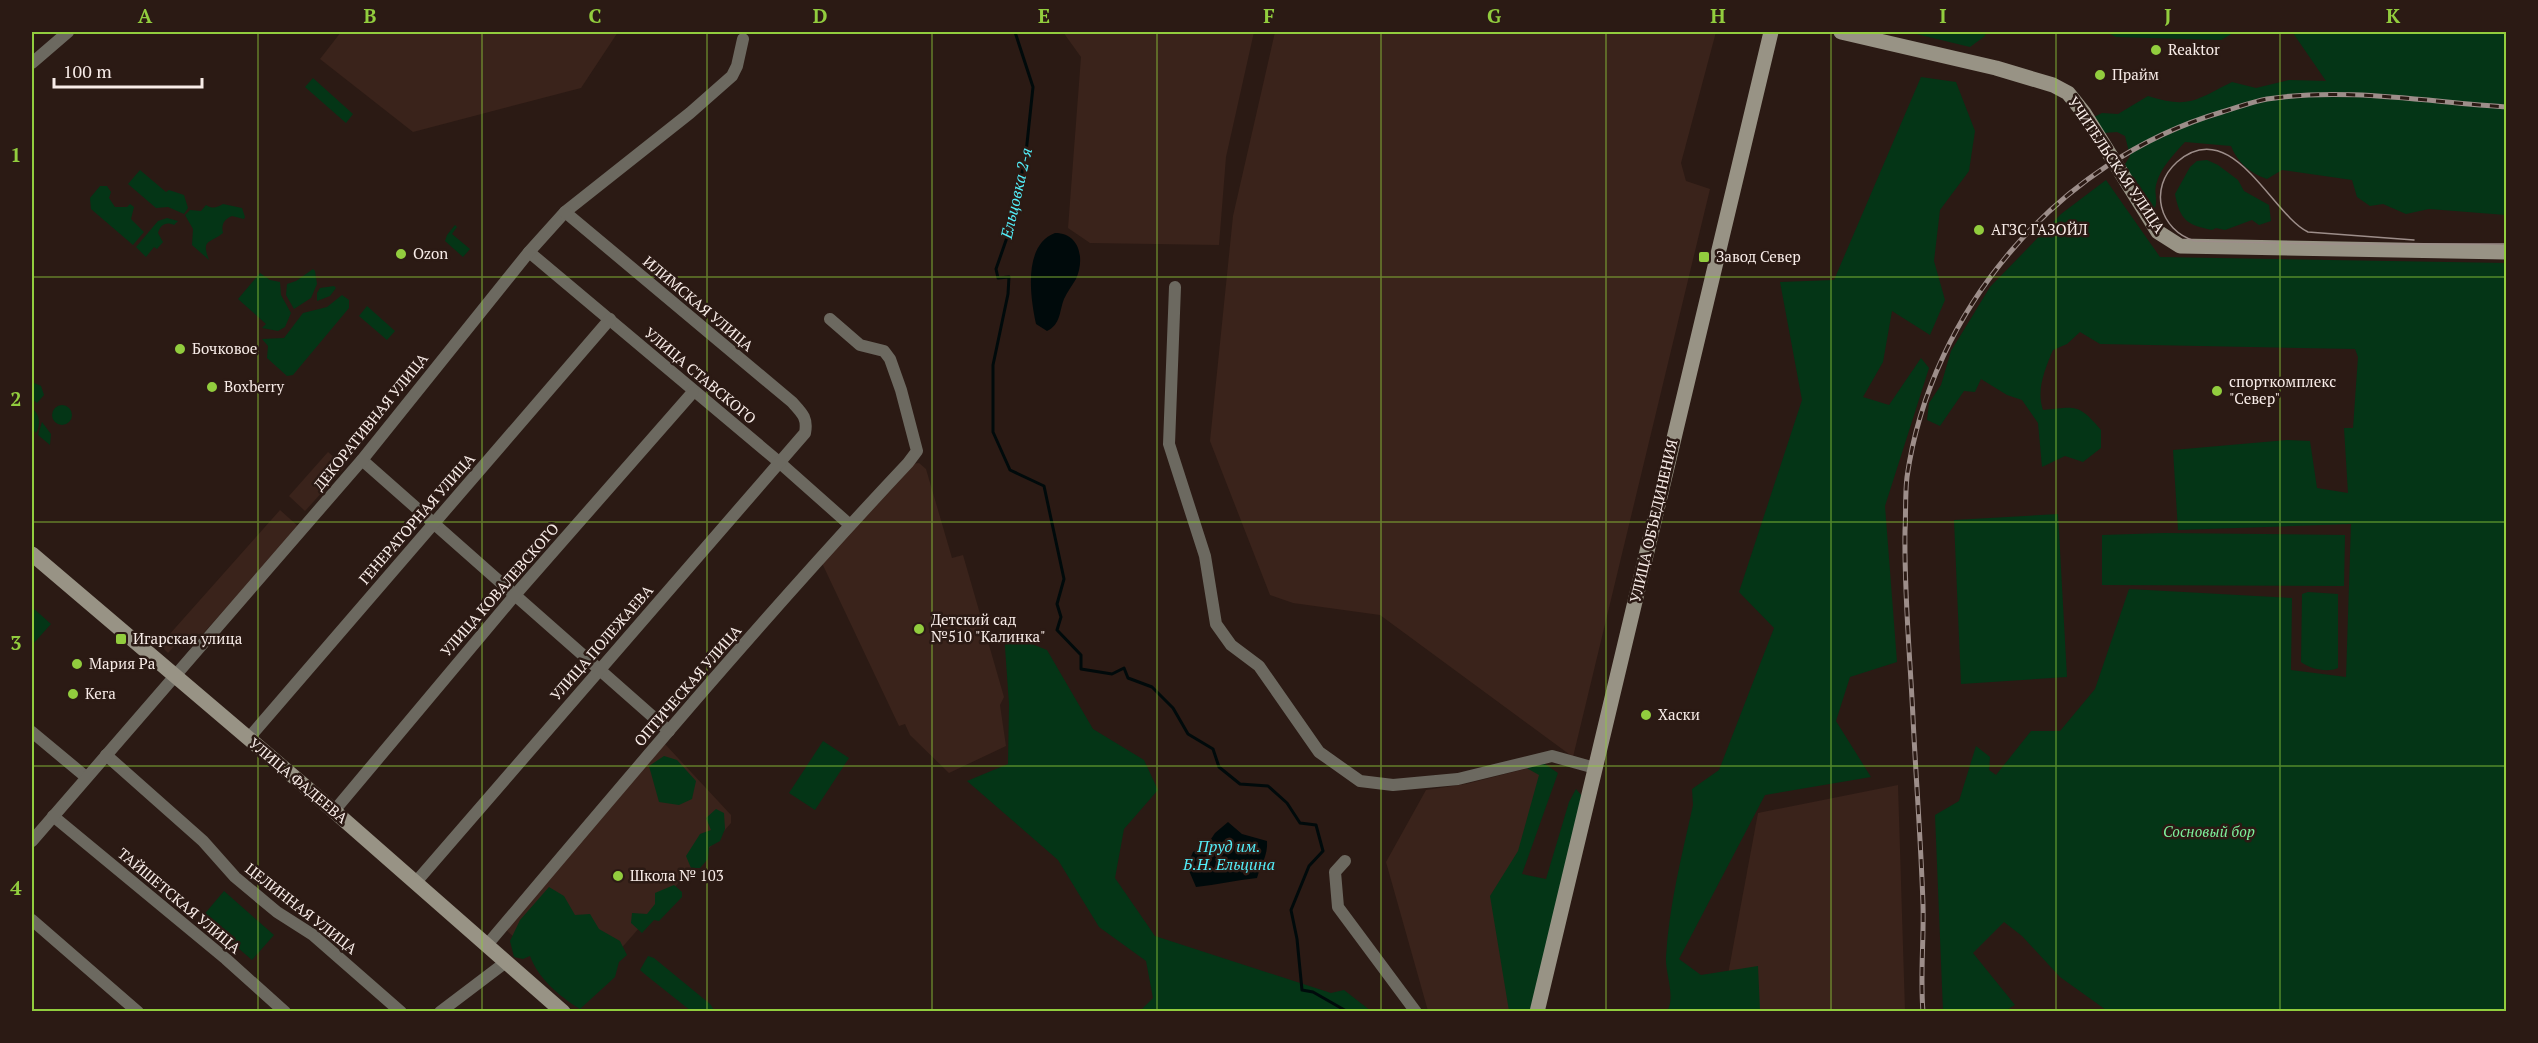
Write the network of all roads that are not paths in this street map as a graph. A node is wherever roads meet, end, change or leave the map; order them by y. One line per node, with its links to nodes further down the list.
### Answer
1 (68, 32): 5 (street)
2 (1771, 32): 26 (main road, УЛИЦА ОБЪЕДИНЕНИЯ)
3 (1841, 32): 8 (main road, УЧИТЕЛЬСКАЯ УЛИЦА)
4 (743, 39): 6 (street, ДЕКОРАТИВНАЯ УЛИЦА)
5 (32, 63)
6 (565, 213): 7 (street, ДЕКОРАТИВНАЯ УЛИЦА); 13 (street, ИЛИМСКАЯ УЛИЦА)
7 (529, 252): 10 (street, УЛИЦА СТАВСКОГО); 14 (street, ДЕКОРАТИВНАЯ УЛИЦА)
8 (2506, 252)
9 (1175, 287): 26 (street)
10 (610, 319): 12 (street, УЛИЦА СТАВСКОГО); 16 (street, ГЕНЕРАТОРНАЯ УЛИЦА)
11 (830, 319): 17 (street, ОПТИЧЕСКАЯ УЛИЦА)
12 (693, 392): 15 (street, УЛИЦА СТАВСКОГО); 19 (street, УЛИЦА КОВАЛЕВСКОГО)
13 (807, 422): 15 (street, УЛИЦА ПОЛЕЖАЕВА)
14 (362, 460): 16 (street); 21 (street, ДЕКОРАТИВНАЯ УЛИЦА)
15 (779, 462): 17 (street, УЛИЦА СТАВСКОГО); 20 (street, УЛИЦА ПОЛЕЖАЕВА)
16 (435, 521): 19 (street); 24 (street, ГЕНЕРАТОРНАЯ УЛИЦА)
17 (850, 525): 22 (street, ОПТИЧЕСКАЯ УЛИЦА)
18 (32, 554): 21 (main road, УЛИЦА ФАДЕЕВА)
19 (515, 595): 20 (street); 28 (street, УЛИЦА КОВАЛЕВСКОГО)
20 (598, 670): 22 (street); 32 (street, УЛИЦА ПОЛЕЖАЕВА)
21 (174, 675): 24 (main road, УЛИЦА ФАДЕЕВА); 25 (street, ДЕКОРАТИВНАЯ УЛИЦА)
22 (669, 731): 34 (street, ОПТИЧЕСКАЯ УЛИЦА)
23 (32, 732): 27 (street)
24 (248, 739): 28 (main road, УЛИЦА ФАДЕЕВА)
25 (106, 755): 27 (street, ДЕКОРАТИВНАЯ УЛИЦА); 38 (street, ЦЕЛИННАЯ УЛИЦА)
26 (1595, 768): 42 (main road, УЛИЦА ОБЪЕДИНЕНИЯ)
27 (86, 777): 29 (street, ДЕКОРАТИВНАЯ УЛИЦА)
28 (334, 811): 32 (main road, УЛИЦА ФАДЕЕВА)
29 (53, 816): 30 (street, ДЕКОРАТИВНАЯ УЛИЦА); 37 (street, ТАЙШЕТСКАЯ УЛИЦА)
30 (32, 841)
31 (1345, 861): 41 (street)
32 (416, 882): 34 (main road, УЛИЦА ФАДЕЕВА)
33 (32, 920): 36 (street)
34 (487, 945): 35 (main road, УЛИЦА ФАДЕЕВА)
35 (506, 962): 39 (street); 40 (main road, УЛИЦА ФАДЕЕВА)
36 (138, 1011)
37 (285, 1011)
38 (400, 1011)
39 (440, 1011)
40 (563, 1011)
41 (1416, 1011)
42 (1537, 1011)

